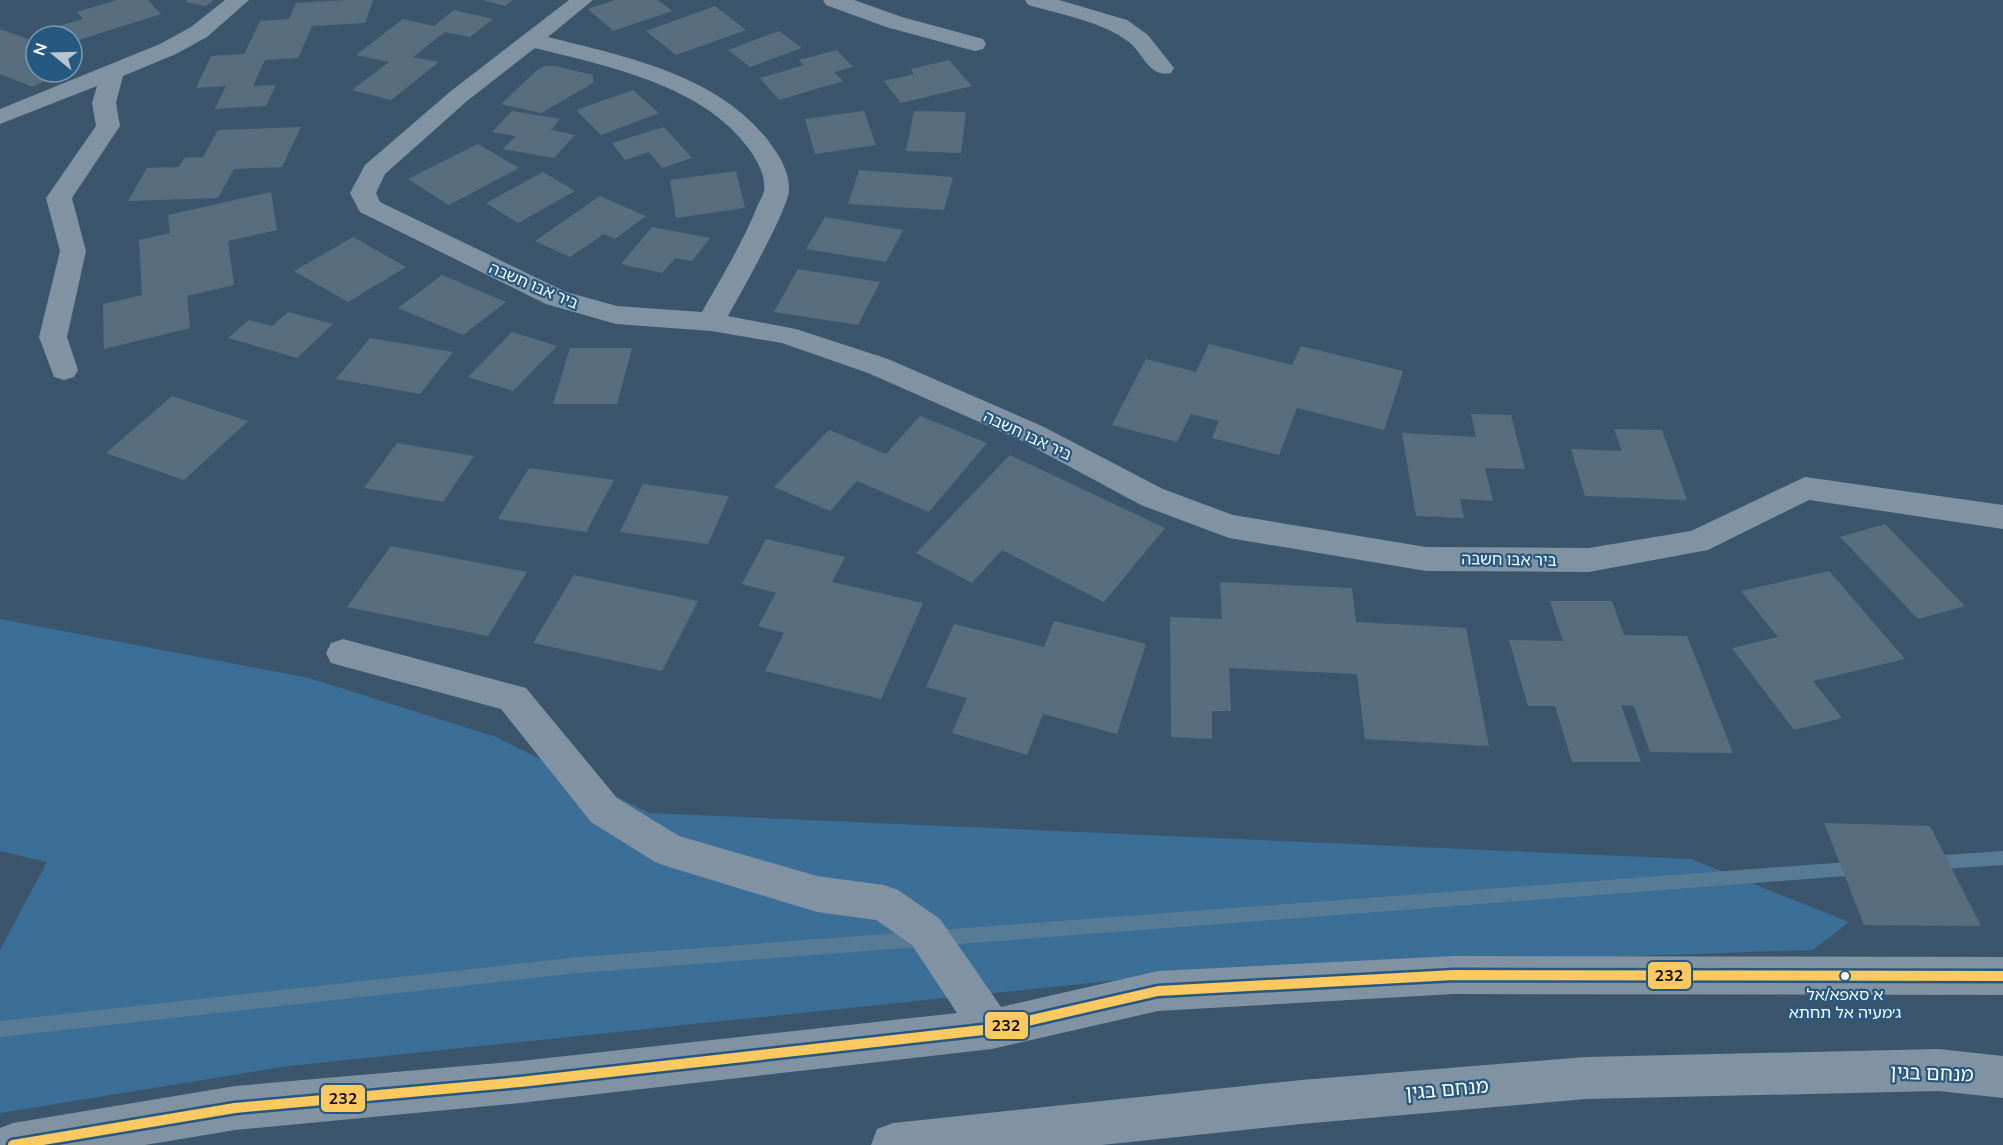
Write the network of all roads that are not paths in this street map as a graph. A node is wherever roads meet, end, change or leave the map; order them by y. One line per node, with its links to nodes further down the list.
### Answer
1 (238, 0): 8 (main road)
2 (582, 0): 5 (main road, ביר אבו חשבה)
3 (834, 0): 6 (main road)
4 (1036, 0): 7 (main road)
5 (531, 40): 10 (main road); 10 (main road, ביר אבו חשבה)
6 (975, 44)
7 (1163, 68)
8 (112, 72): 9 (main road); 11 (main road)
9 (11, 114)
10 (711, 322): 12 (main road, ביר אבו חשבה)
11 (64, 370)
12 (2003, 517)
13 (343, 653): 15 (main road)
14 (2003, 976): 15 (main road)
15 (992, 1029): 19 (main road)
16 (2003, 1069): 17 (main road)
17 (1939, 1070): 18 (main road, מנחם בגין); 20 (main road, מנחם בגין)
18 (2003, 1077)
19 (13, 1145)
20 (893, 1145)

